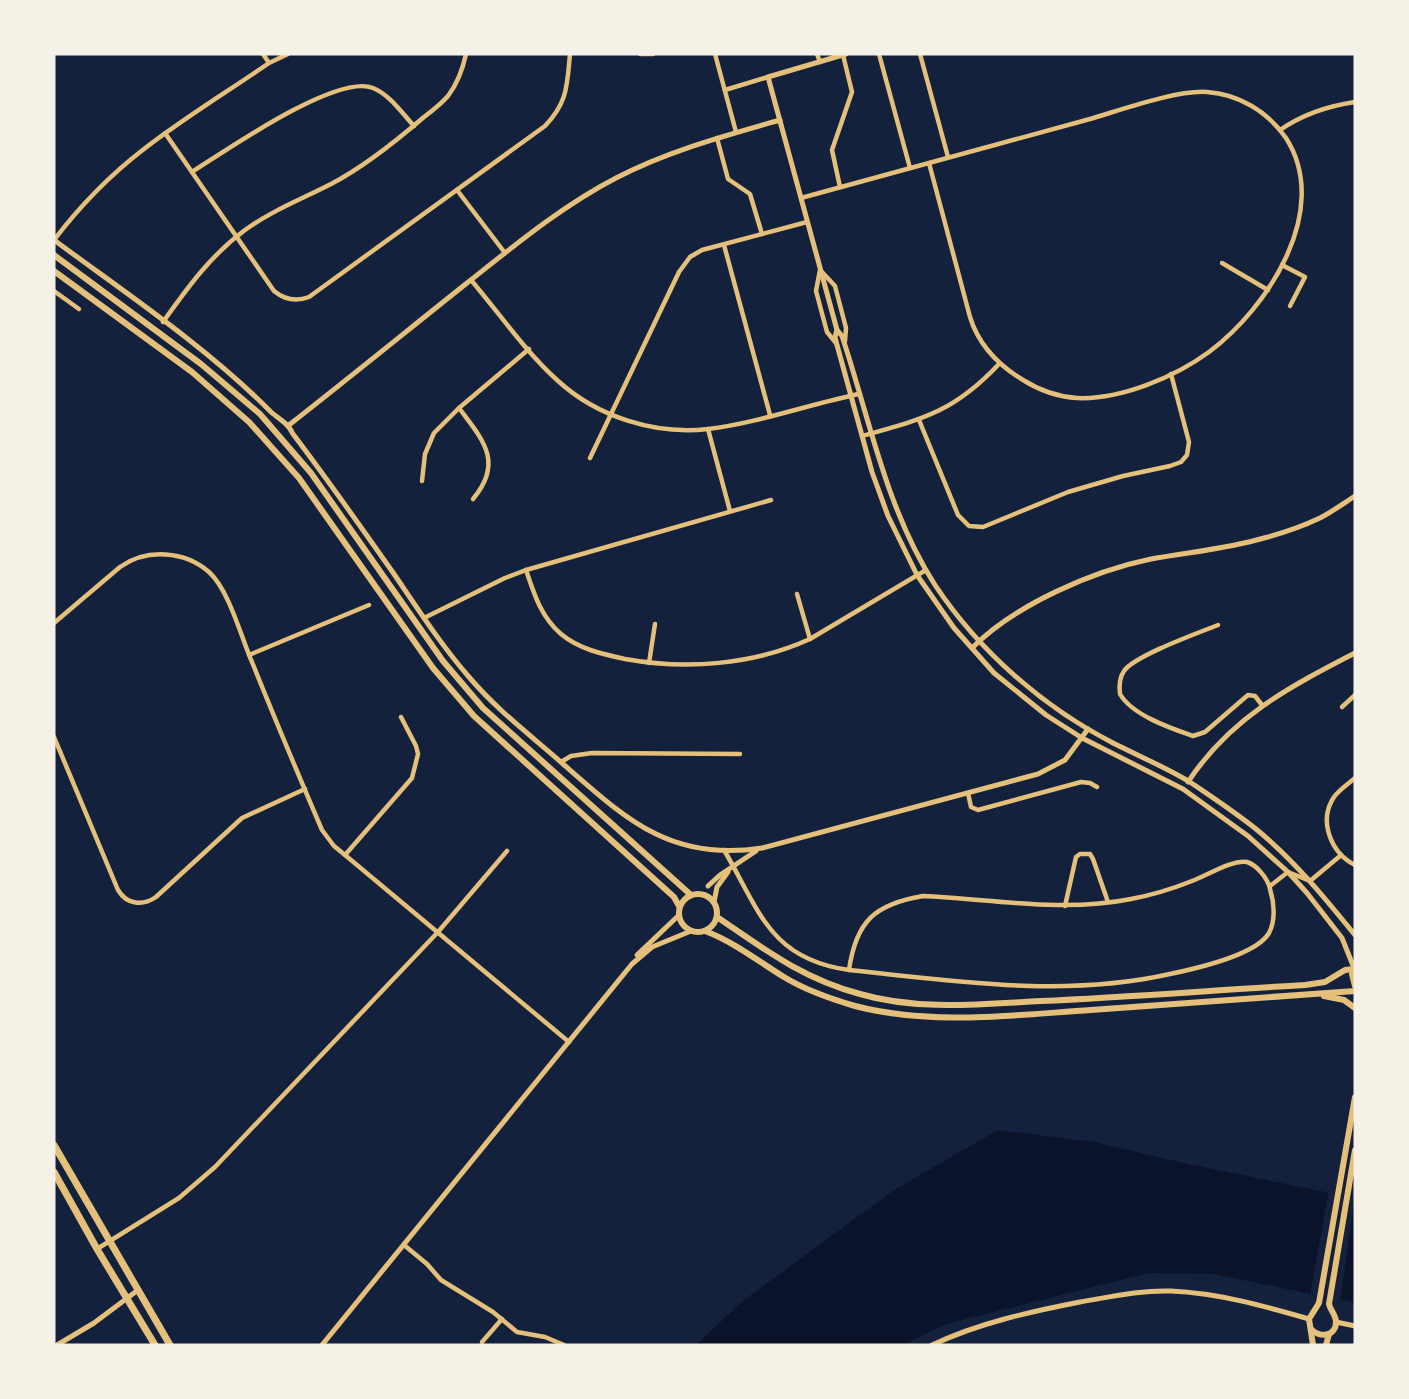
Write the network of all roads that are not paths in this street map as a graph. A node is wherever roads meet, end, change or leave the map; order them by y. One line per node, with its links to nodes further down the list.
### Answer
1 (263, 54): 13 (street)
2 (288, 54): 13 (street)
3 (466, 54): 18 (street)
4 (570, 54): 28 (street)
5 (640, 54): 6 (street)
6 (653, 54)
7 (715, 54): 15 (street)
8 (817, 54): 12 (street)
9 (879, 54): 25 (street)
10 (920, 54): 23 (street)
11 (845, 55): 12 (street); 27 (street)
12 (820, 62): 14 (street)
13 (268, 63): 21 (street)
14 (768, 77): 15 (street); 17 (street)
15 (725, 90): 20 (street)
16 (1355, 102): 19 (street)
17 (780, 120): 20 (street); 29 (street)
18 (414, 126): 26 (street); 32 (street)
19 (1280, 130): 23 (street); 38 (street)
20 (736, 132): 22 (street)
21 (165, 133): 26 (street); 33 (street)
22 (717, 138): 31 (street); 35 (street)
23 (948, 157): 24 (street)
24 (929, 163): 25 (street); 51 (street)
25 (910, 168): 27 (street)
26 (192, 172): 32 (street)
27 (840, 187): 29 (street)
28 (457, 190): 32 (street); 35 (street)
29 (801, 198): 30 (street)
30 (807, 222): 31 (street); 39 (street)
31 (762, 234): 34 (street)
32 (236, 237): 46 (street)
33 (54, 240): 46 (street)
34 (724, 244): 56 (street); 57 (street)
35 (505, 253): 41 (street)
36 (54, 255): 110 (main road)
37 (1222, 263): 42 (street)
38 (1282, 265): 42 (street); 44 (street)
39 (820, 270): 47 (street); 48 (street); 49 (street)
40 (54, 271): 113 (main road)
41 (471, 280): 50 (street); 59 (street)
42 (1268, 290): 52 (street)
43 (54, 292): 45 (street)
44 (1290, 306)
45 (79, 309)
46 (163, 322): 59 (street)
47 (837, 330): 48 (street); 49 (street)
48 (844, 342): 53 (street)
49 (837, 345): 54 (street)
50 (529, 349): 55 (street); 56 (street)
51 (999, 364): 52 (street); 58 (street)
52 (1171, 374): 58 (street)
53 (859, 394): 54 (street); 61 (street)
54 (850, 396): 57 (street); 62 (street)
55 (459, 408): 64 (street); 66 (street)
56 (611, 414): 60 (street); 63 (street)
57 (770, 415): 60 (street)
58 (919, 420): 61 (street)
59 (289, 425): 74 (street)
60 (708, 429): 68 (street)
61 (871, 433): 62 (street); 70 (street)
62 (862, 436): 71 (street)
63 (590, 458)
64 (422, 481)
65 (1355, 496): 79 (street)
66 (473, 499)
67 (771, 500): 68 (street)
68 (730, 511): 69 (street)
69 (526, 570): 74 (street); 83 (street)
70 (926, 570): 71 (street); 79 (street)
71 (917, 575): 78 (street); 80 (street)
72 (797, 594): 78 (street)
73 (369, 605): 82 (street)
74 (424, 618): 92 (street)
75 (54, 623): 82 (street)
76 (655, 624): 83 (street)
77 (1218, 625): 85 (street)
78 (810, 639): 83 (street)
79 (980, 640): 80 (street); 88 (street)
80 (972, 648): 90 (street)
81 (1355, 653): 85 (street)
82 (249, 655): 96 (street)
83 (649, 663)
84 (1355, 694): 86 (street)
85 (1262, 705): 94 (street)
86 (1342, 707)
87 (401, 717): 102 (street)
88 (1088, 729): 90 (street); 94 (street)
89 (54, 737): 96 (street)
90 (1082, 738): 97 (street); 98 (street)
91 (740, 754): 92 (street)
92 (561, 762): 100 (street)
93 (1355, 778): 103 (street)
94 (1188, 781): 97 (street); 107 (street)
95 (1097, 787): 98 (street)
96 (305, 789): 102 (street)
97 (1183, 789): 106 (street)
98 (968, 793): 99 (street)
99 (762, 848): 100 (street); 105 (street)
100 (724, 850): 105 (street)
101 (507, 851): 119 (street)
102 (345, 855): 119 (street)
103 (1340, 856): 104 (street); 107 (street)
104 (1355, 865)
105 (733, 866): 108 (street); 111 (street); 123 (street)
106 (1288, 872): 107 (street); 109 (street); 122 (street)
107 (1310, 881): 120 (street)
108 (708, 886)
109 (1270, 886): 112 (street); 123 (street)
110 (691, 895): 111 (main road); 113 (main road)
111 (714, 902): 116 (main road)
112 (1108, 902): 114 (street); 114 (street)
113 (679, 906): 115 (main road)
114 (1065, 906): 123 (street)
115 (678, 916): 117 (main road); 121 (street)
116 (717, 917): 118 (main road); 122 (main road)
117 (691, 931): 118 (main road); 121 (street)
118 (705, 931): 125 (main road)
119 (438, 932): 127 (street); 132 (street)
120 (1355, 935)
121 (632, 964): 127 (street)
122 (1354, 968): 124 (main road)
123 (849, 970)
124 (1355, 989): 125 (main road)
125 (1315, 995): 126 (main road)
126 (1355, 1008)
127 (569, 1042): 133 (street)
128 (1355, 1097): 138 (main road)
129 (54, 1145): 132 (main road)
130 (1355, 1150): 137 (main road)
131 (54, 1172): 134 (main road)
132 (109, 1241): 134 (street); 135 (main road)
133 (404, 1245): 139 (street); 149 (street)
134 (97, 1249): 136 (main road)
135 (138, 1290): 136 (street); 148 (main road)
136 (126, 1298): 146 (street); 147 (main road)
137 (1330, 1308): 138 (main road); 141 (main road)
138 (1314, 1311): 140 (main road)
139 (502, 1319): 145 (street); 150 (street)
140 (1309, 1319): 143 (main road); 151 (street)
141 (1336, 1322): 142 (street); 144 (main road)
142 (1355, 1326)
143 (1311, 1329): 144 (main road); 152 (main road)
144 (1329, 1334): 153 (main road)
145 (482, 1342)
146 (57, 1345)
147 (155, 1345)
148 (170, 1345)
149 (322, 1345)
150 (564, 1345)
151 (932, 1345)
152 (1313, 1345)
153 (1326, 1345)

